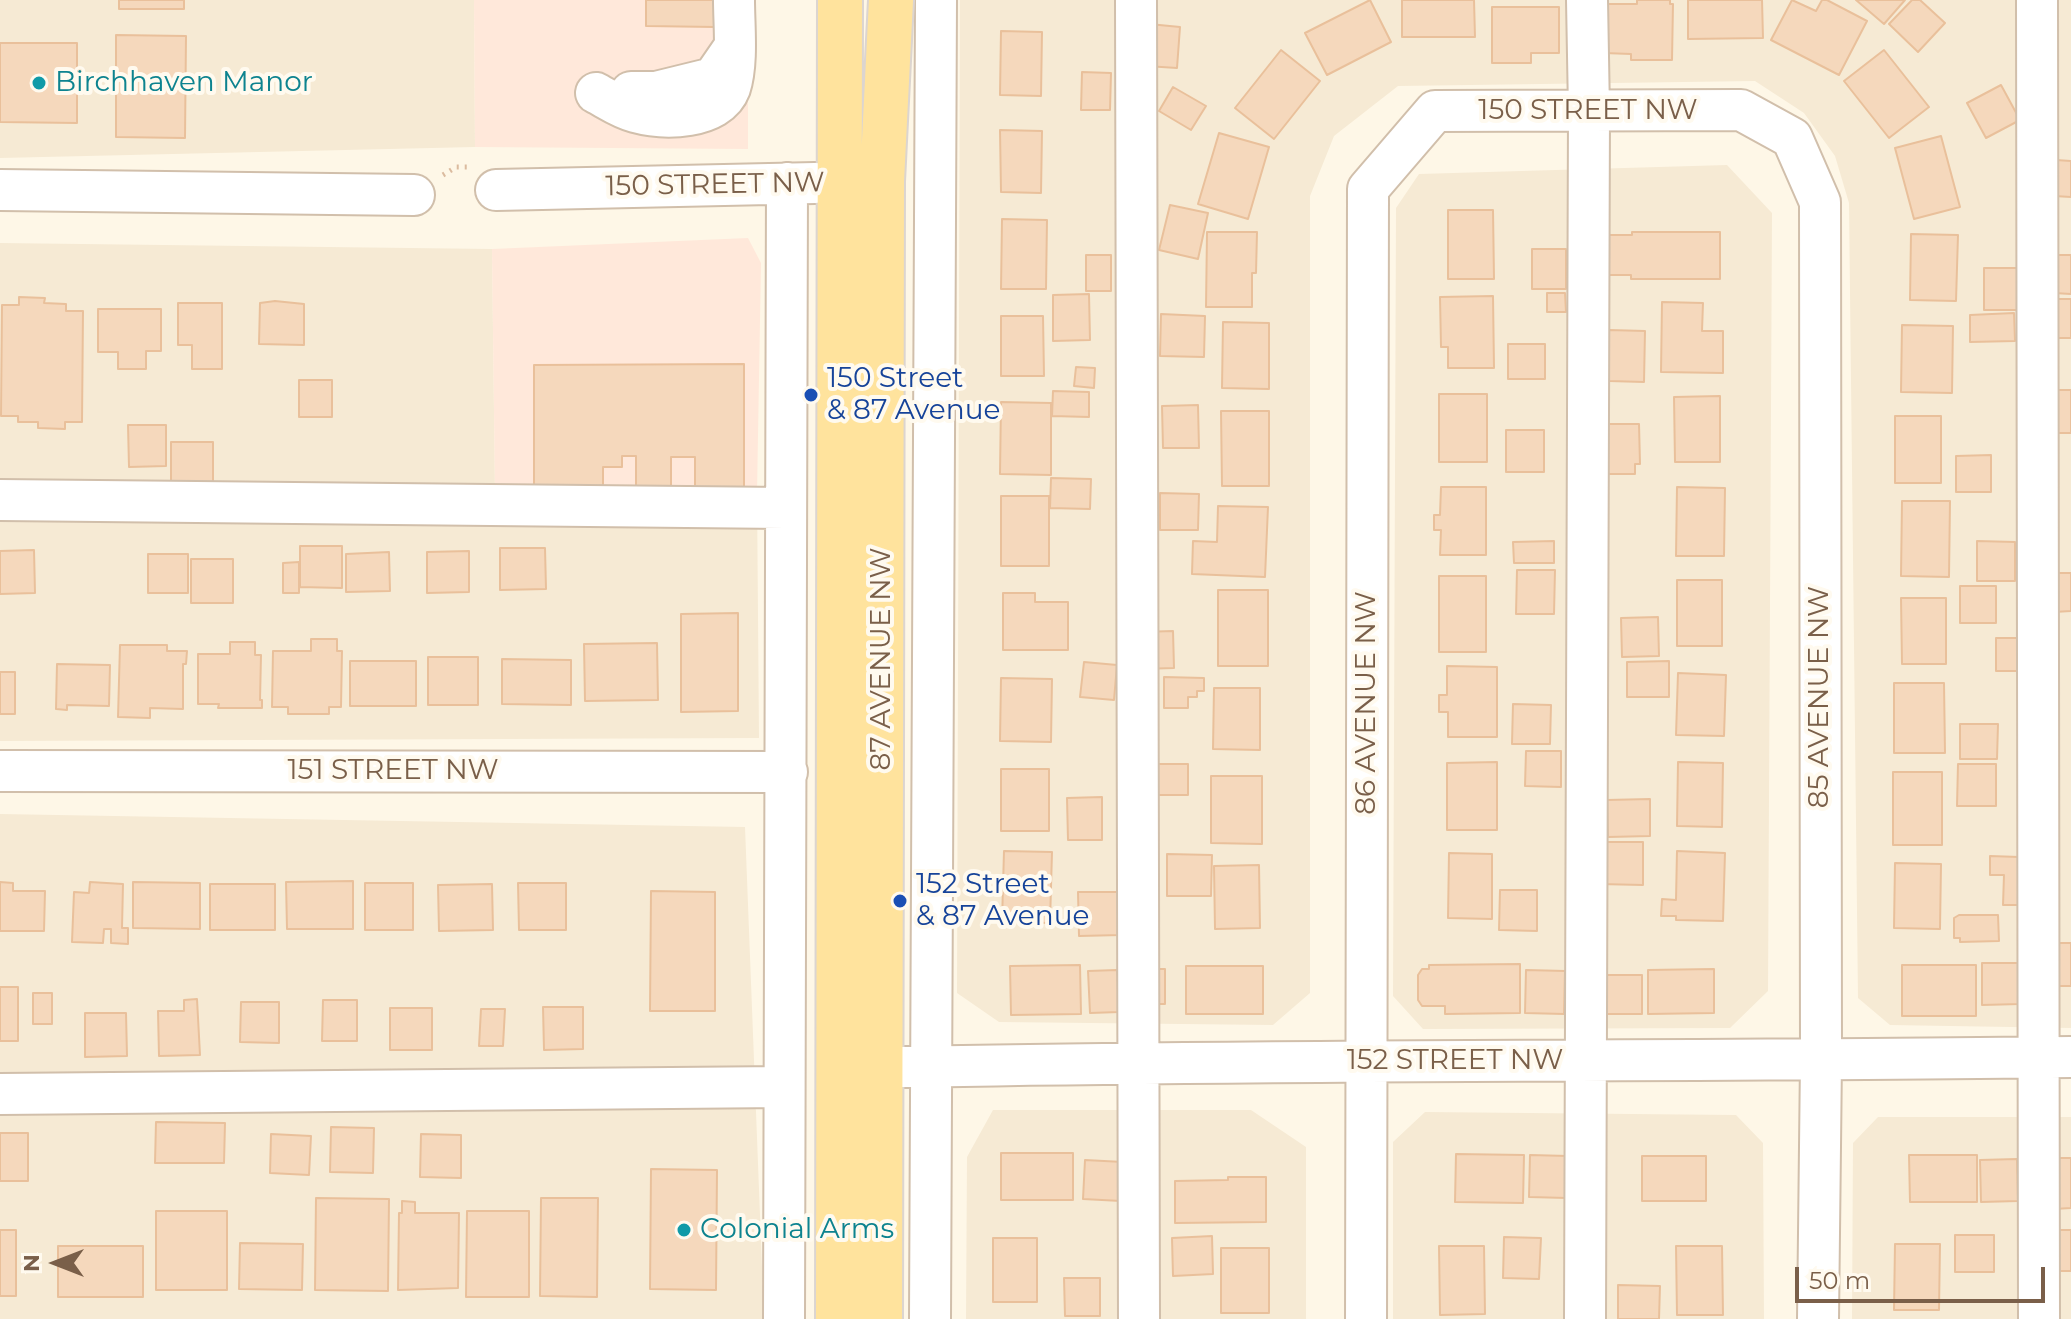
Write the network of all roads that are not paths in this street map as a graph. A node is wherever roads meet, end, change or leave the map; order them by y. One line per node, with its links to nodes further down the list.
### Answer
1 (734, 0): 8 (street)
2 (840, 0): 16 (main road, 87 AVENUE NW)
3 (891, 0): 13 (main road, 87 AVENUE NW)
4 (936, 0): 14 (street, 87 AVENUE NW)
5 (1136, 0): 27 (street)
6 (1587, 0): 11 (street)
7 (2037, 0): 23 (street)
8 (596, 93)
9 (1741, 110): 11 (street, 150 STREET NW); 26 (street, 85 AVENUE NW)
10 (1435, 111): 11 (street, 150 STREET NW); 24 (street, 86 AVENUE NW)
11 (1589, 111): 25 (street)
12 (489, 178): 15 (street, 150 STREET NW)
13 (882, 181): 14 (street, 150 STREET NW); 16 (street, 150 STREET NW); 29 (main road, 87 AVENUE NW)
14 (935, 181): 28 (street, 87 AVENUE NW)
15 (787, 183): 16 (street, 150 STREET NW); 20 (street)
16 (838, 183): 29 (main road, 87 AVENUE NW)
17 (0, 190): 18 (street)
18 (414, 195)
19 (0, 500): 20 (street)
20 (785, 508): 22 (street)
21 (0, 771): 22 (street, 151 STREET NW)
22 (787, 772): 30 (street)
23 (2055, 1057): 26 (street, 152 STREET NW); 40 (street)
24 (1367, 1060): 25 (street, 152 STREET NW); 27 (street, 152 STREET NW); 37 (street, 86 AVENUE NW)
25 (1585, 1060): 26 (street, 152 STREET NW); 38 (street)
26 (1821, 1060): 39 (street, 85 AVENUE NW)
27 (1139, 1064): 28 (street, 152 STREET NW); 36 (street)
28 (929, 1066): 29 (street, 152 STREET NW); 35 (street, 87 AVENUE NW)
29 (859, 1068): 33 (main road, 87 AVENUE NW); 34 (main road, 87 AVENUE NW)
30 (783, 1087): 31 (street); 32 (street)
31 (0, 1094)
32 (784, 1319)
33 (838, 1319)
34 (880, 1319)
35 (930, 1319)
36 (1139, 1319)
37 (1366, 1319)
38 (1585, 1319)
39 (1818, 1319)
40 (2039, 1319)

